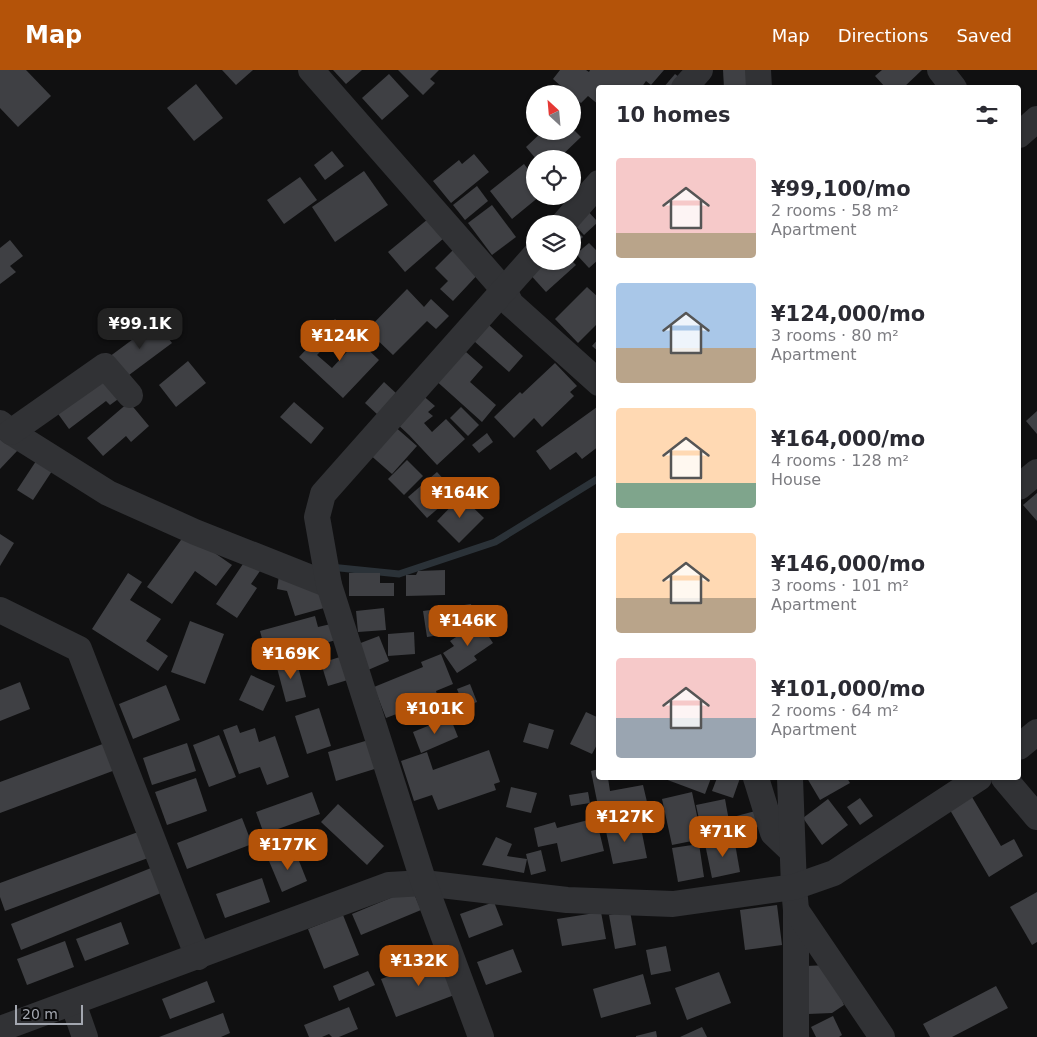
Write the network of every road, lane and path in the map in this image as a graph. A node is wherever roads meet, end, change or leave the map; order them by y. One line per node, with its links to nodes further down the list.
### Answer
1 (311, 70): 13 (street)
2 (700, 70): 5 (street)
3 (758, 70): 6 (street)
4 (940, 70): 7 (street)
5 (687, 85)
6 (759, 85)
7 (952, 85)
8 (1037, 119): 9 (street)
9 (1021, 133)
10 (596, 186): 11 (street)
11 (571, 215)
12 (526, 265): 13 (street)
13 (504, 290): 14 (street); 19 (street)
14 (596, 379)
15 (130, 395): 16 (street)
16 (6, 427): 19 (street)
17 (1037, 472): 18 (street)
18 (1021, 484)
19 (329, 585): 29 (street)
20 (0, 610): 31 (street)
21 (1037, 732): 22 (street)
22 (1021, 745)
23 (757, 780): 28 (street)
24 (790, 780): 28 (street)
25 (977, 780): 30 (street)
26 (1006, 780): 27 (street)
27 (1037, 816)
28 (792, 851): 30 (street)
29 (424, 883): 30 (street); 31 (street); 35 (street)
30 (795, 899): 36 (street); 37 (street)
31 (198, 957): 32 (street)
32 (73, 1003): 33 (street); 34 (street)
33 (0, 1029)
34 (84, 1037)
35 (481, 1037)
36 (796, 1037)
37 (882, 1037)

